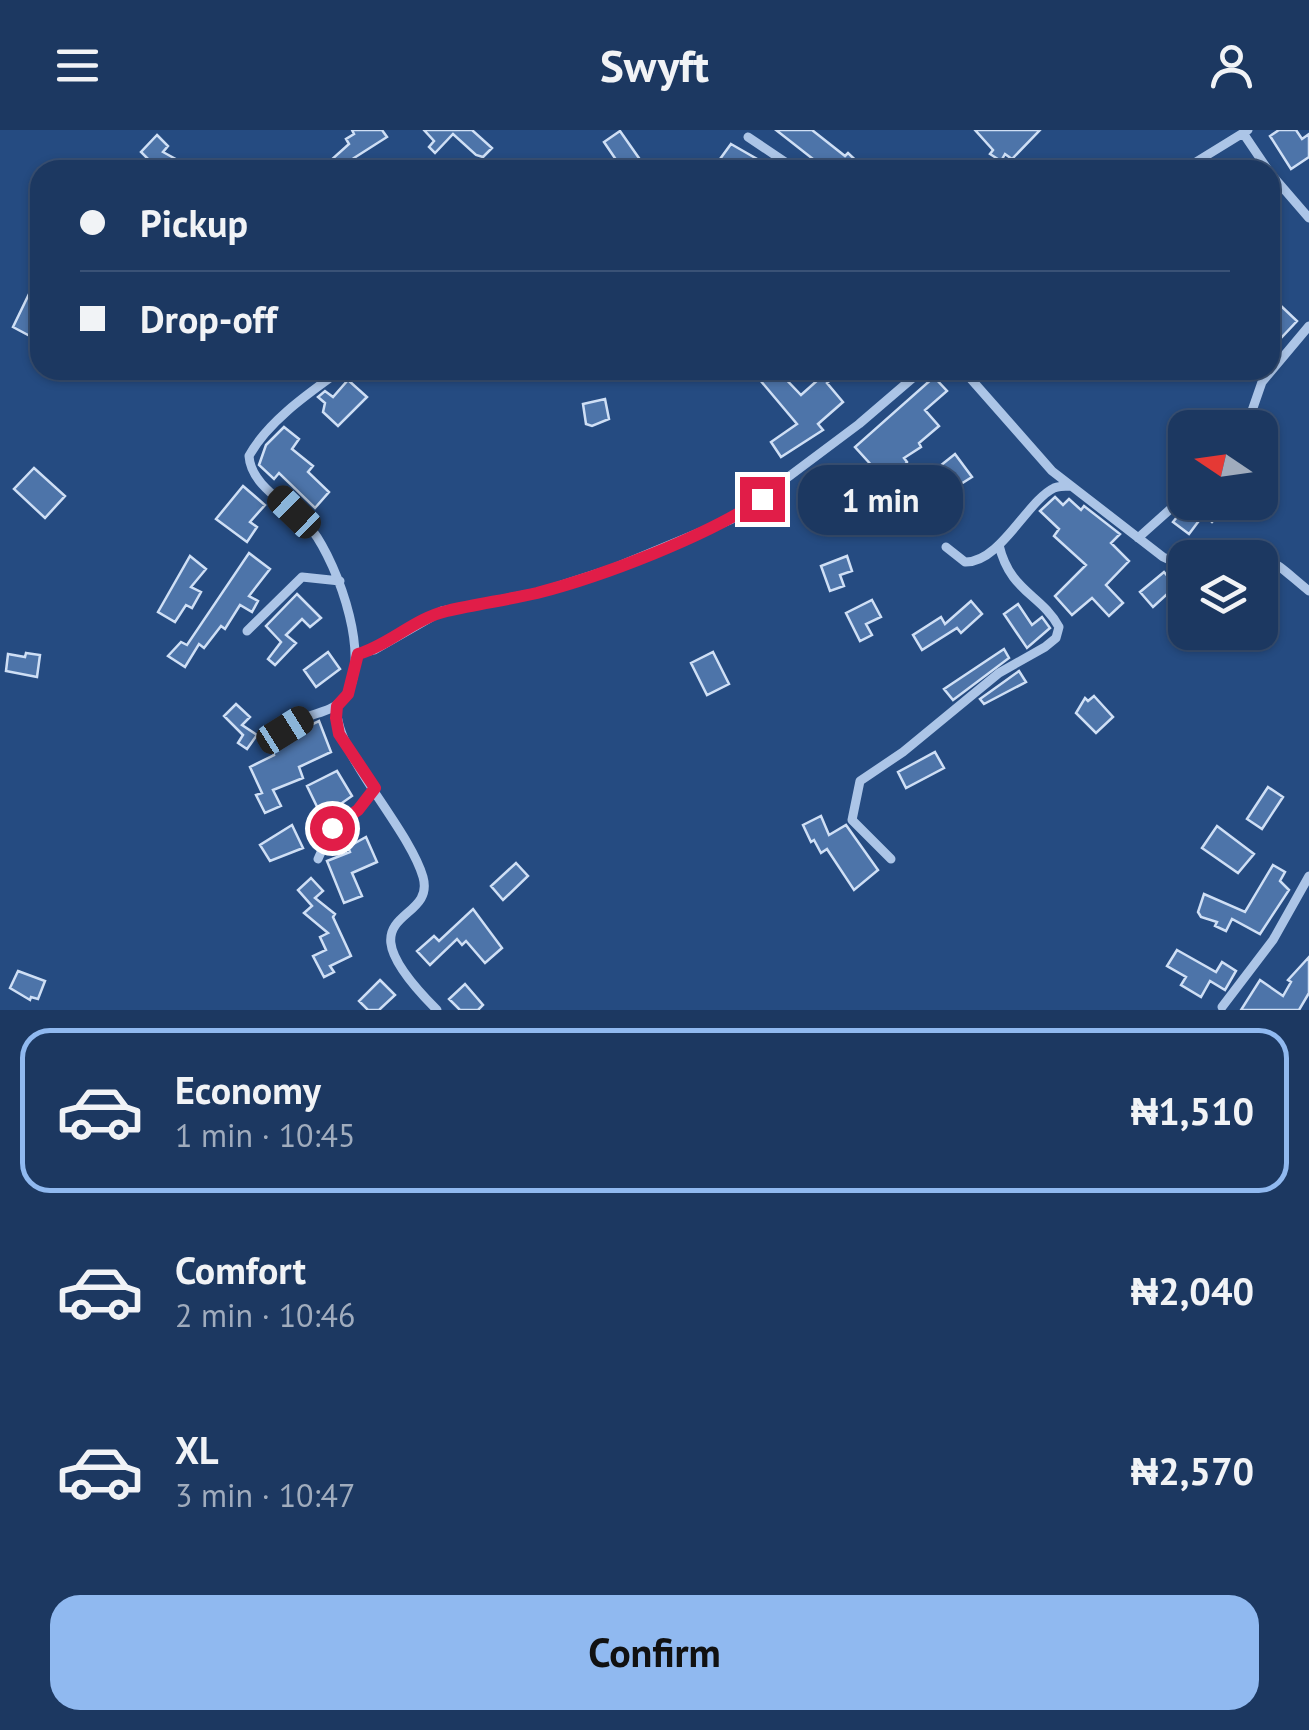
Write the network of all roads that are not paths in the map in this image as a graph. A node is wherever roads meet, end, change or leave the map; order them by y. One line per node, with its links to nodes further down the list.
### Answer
1 (1246, 131): 4 (street); 5 (street)
2 (748, 137): 3 (street)
3 (782, 160)
4 (1199, 160)
5 (1263, 160)
6 (1280, 184): 7 (street)
7 (1309, 218)
8 (1309, 326): 9 (street)
9 (1280, 361)
10 (329, 380): 24 (street)
11 (908, 380): 27 (street)
12 (972, 380): 15 (street)
13 (1264, 380): 14 (street)
14 (1252, 410)
15 (1052, 471): 16 (street); 17 (street)
16 (1070, 486): 17 (street); 19 (street)
17 (1053, 488): 20 (street)
18 (1168, 511): 19 (street)
19 (1138, 538): 22 (street)
20 (999, 545): 21 (street); 32 (street)
21 (946, 547)
22 (1168, 557)
23 (1278, 563): 25 (street)
24 (340, 582): 26 (street); 27 (street)
25 (1309, 591)
26 (247, 631)
27 (358, 654): 28 (street)
28 (337, 706): 29 (street); 30 (street)
29 (267, 740)
30 (375, 788): 31 (street); 35 (street)
31 (318, 859)
32 (891, 859)
33 (1309, 876): 34 (street)
34 (1222, 1007)
35 (438, 1010)

